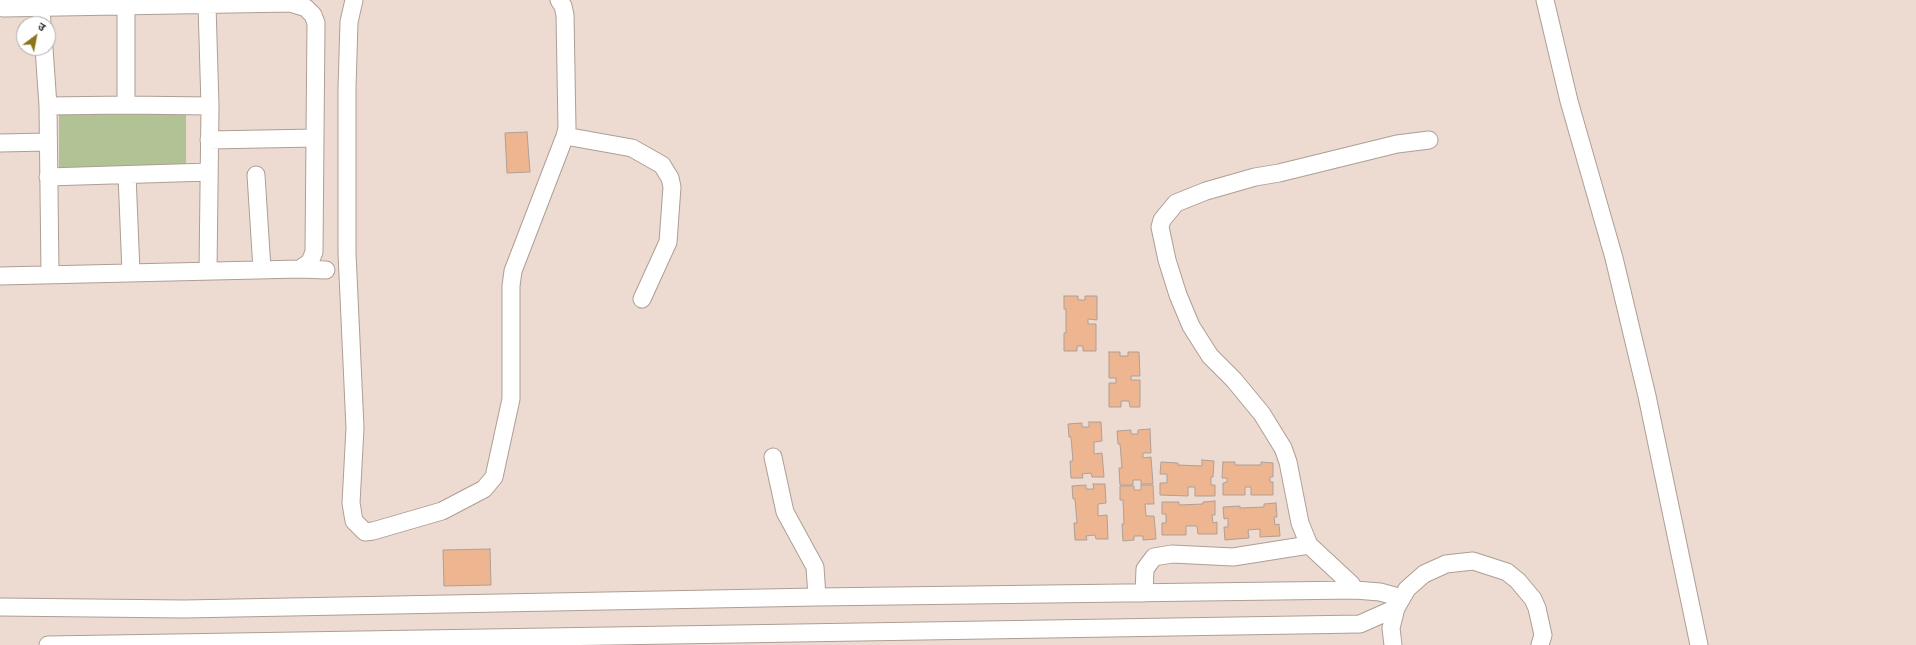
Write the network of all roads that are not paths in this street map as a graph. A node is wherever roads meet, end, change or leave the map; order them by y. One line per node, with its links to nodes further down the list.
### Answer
1 (354, 0): 13 (street)
2 (559, 0): 13 (street)
3 (1545, 0): 41 (street)
4 (126, 3): 6 (street); 8 (street); 10 (street)
5 (307, 4): 6 (street); 14 (street)
6 (208, 5): 12 (street)
7 (3, 8): 8 (street)
8 (42, 16)
9 (45, 56): 11 (street)
10 (126, 105): 11 (street); 12 (street)
11 (48, 106): 17 (street)
12 (210, 106): 15 (street)
13 (565, 136): 30 (street)
14 (315, 138): 15 (street); 24 (street)
15 (209, 140): 19 (street)
16 (1429, 140): 32 (street)
17 (48, 142): 18 (street); 22 (street)
18 (0, 143)
19 (209, 172): 20 (street); 26 (street)
20 (127, 175): 22 (street); 27 (street)
21 (256, 175): 23 (street)
22 (48, 177): 28 (street)
23 (262, 269): 24 (street); 26 (street)
24 (300, 269): 25 (street)
25 (326, 270)
26 (208, 271): 27 (street)
27 (131, 272): 28 (street)
28 (50, 274): 29 (street)
29 (0, 276)
30 (642, 299)
31 (773, 457): 35 (street)
32 (1309, 545): 33 (street); 34 (street)
33 (1355, 590): 34 (street); 36 (street)
34 (1144, 593): 35 (street)
35 (817, 597): 37 (street)
36 (1399, 603): 38 (street); 39 (street); 40 (street)
37 (0, 607)
38 (48, 645)
39 (1393, 645)
40 (1540, 645)
41 (1699, 645)

